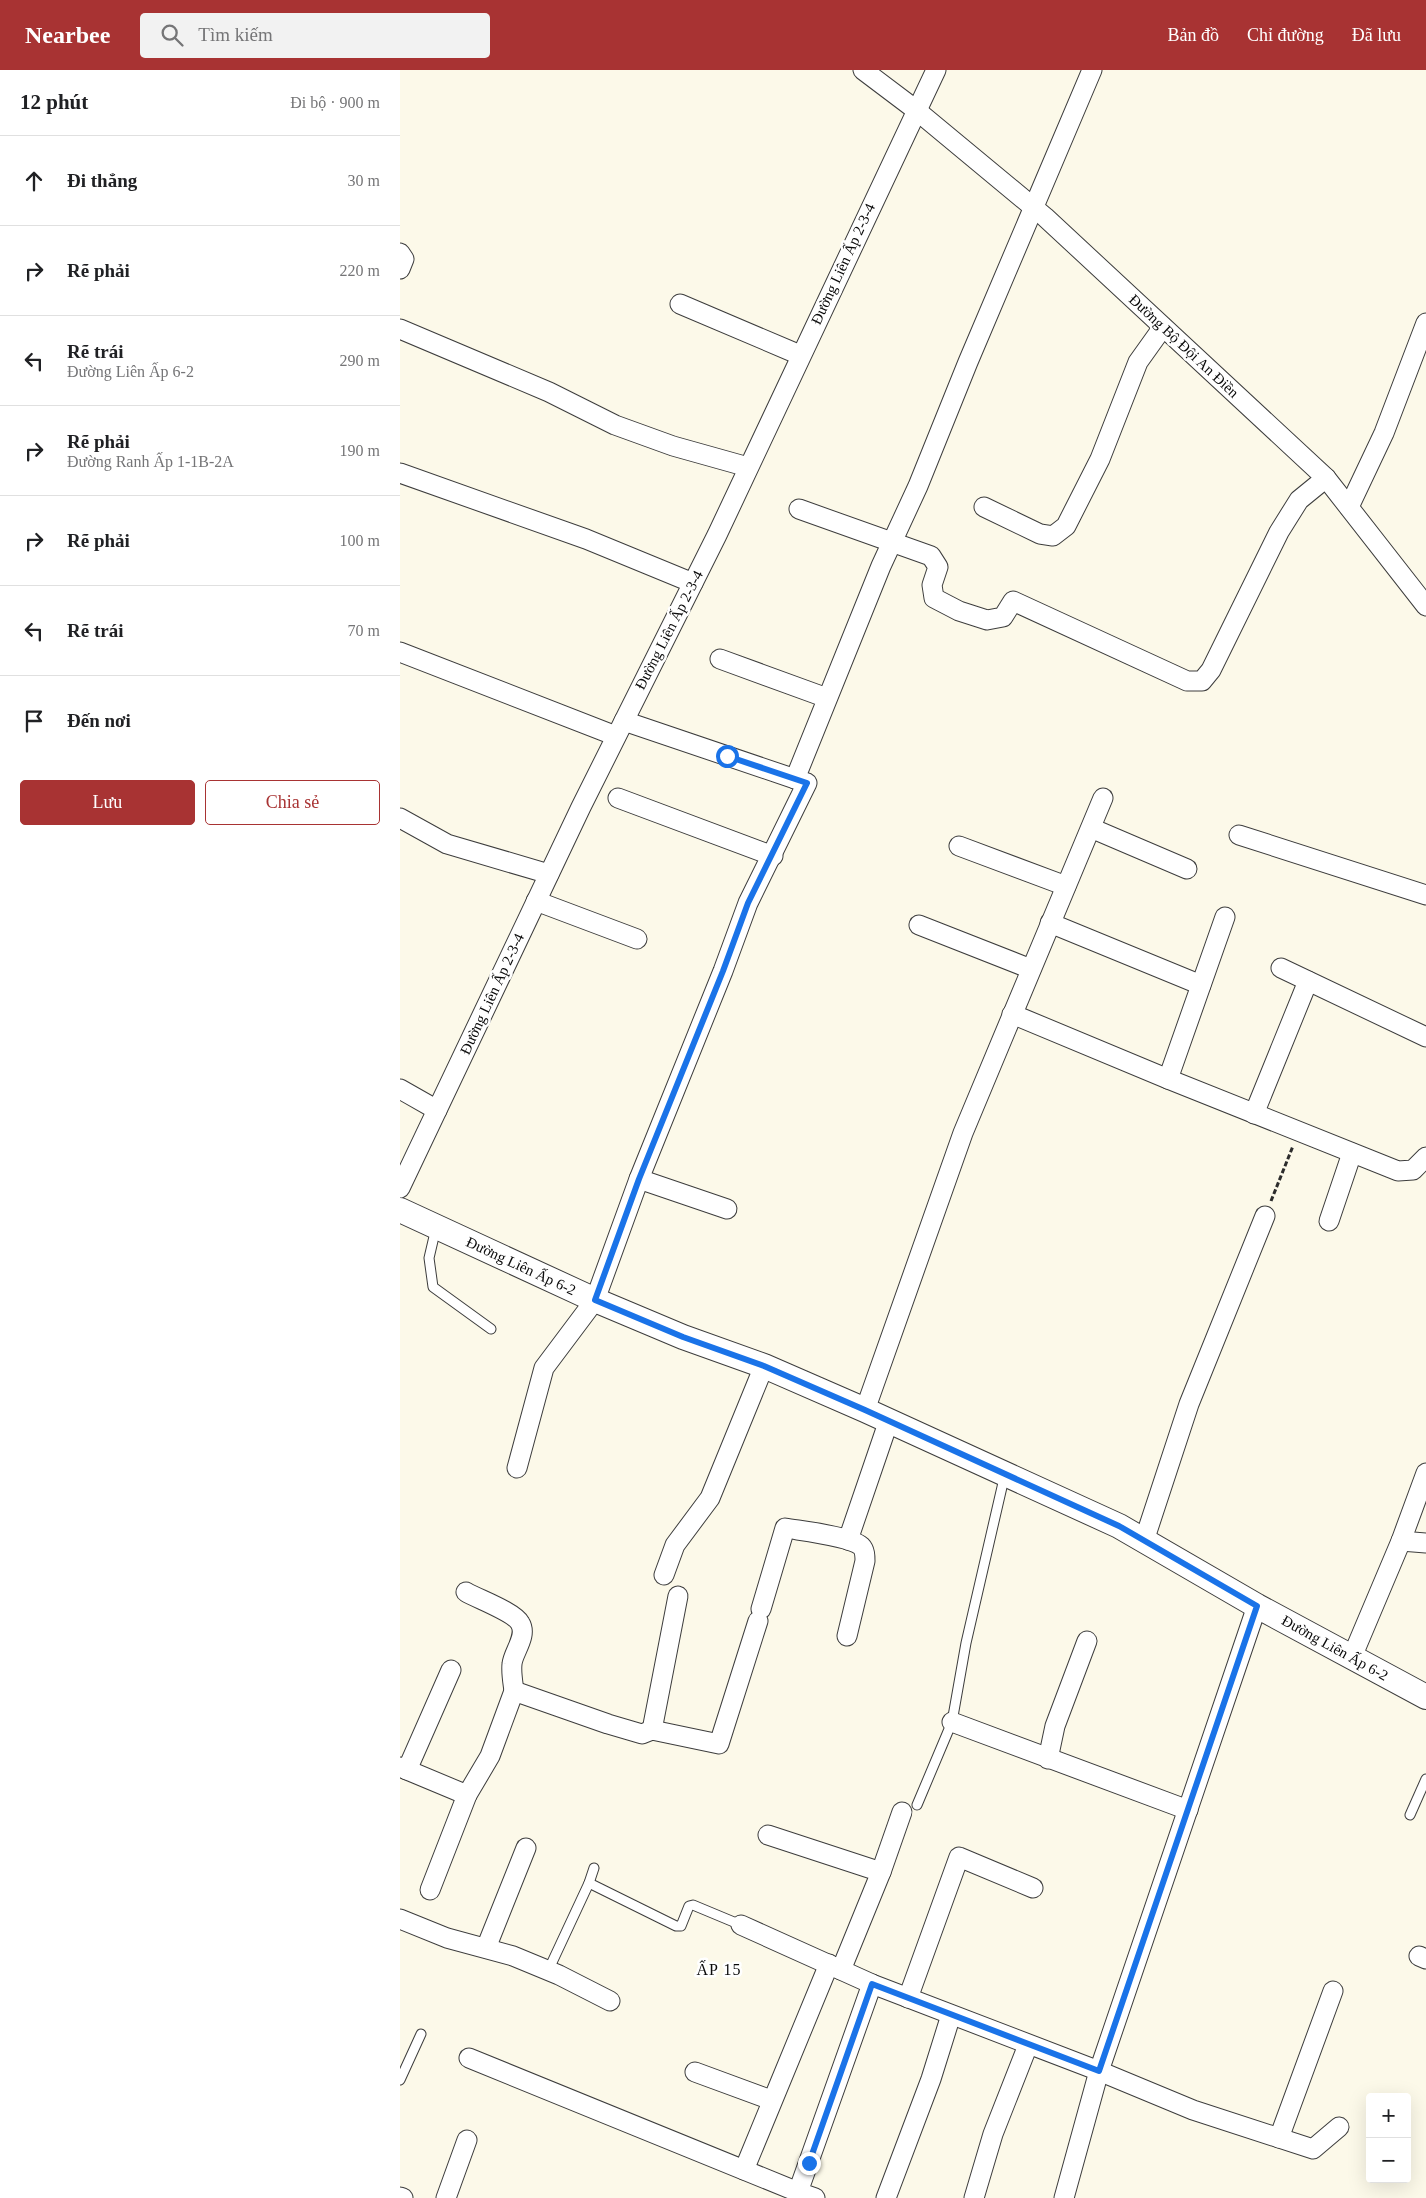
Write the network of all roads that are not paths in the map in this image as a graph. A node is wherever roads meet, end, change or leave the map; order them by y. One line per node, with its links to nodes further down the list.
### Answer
1 (863, 70): 4 (street, Đường Bộ Đội An Điền)
2 (936, 70): 4 (street, Đường Liên Ấp 2-3-4)
3 (1092, 70): 5 (street)
4 (916, 110): 5 (street, Đường Bộ Đội An Điền); 12 (street, Đường Liên Ấp 2-3-4)
5 (1034, 208): 10 (street, Đường Bộ Đội An Điền); 19 (street)
6 (400, 253): 7 (street)
7 (400, 269)
8 (680, 304): 12 (street)
9 (1426, 323): 17 (street)
10 (1163, 327): 15 (street, Đường Bộ Đội An Điền); 16 (street)
11 (400, 329): 13 (street)
12 (800, 355): 13 (street, Đường Liên Ấp 2-3-4)
13 (748, 468): 20 (street, Đường Liên Ấp 2-3-4)
14 (400, 473): 20 (street)
15 (1326, 478): 17 (street, Đường Bộ Đội An Điền); 19 (street)
16 (984, 507)
17 (1349, 507): 21 (street, Đường Bộ Đội An Điền)
18 (799, 509): 19 (street)
19 (892, 543): 24 (street)
20 (693, 583): 25 (street, Đường Liên Ấp 2-3-4)
21 (1426, 606)
22 (400, 652): 25 (street)
23 (720, 659): 24 (street)
24 (827, 698): 26 (street)
25 (620, 729): 26 (street); 35 (street, Đường Liên Ấp 2-3-4)
26 (796, 779): 33 (street)
27 (618, 798): 33 (street)
28 (1103, 798): 30 (street)
29 (400, 818): 35 (street)
30 (1090, 828): 34 (street); 36 (street)
31 (1239, 835): 37 (street)
32 (959, 846): 36 (street)
33 (772, 856): 55 (street)
34 (1187, 868)
35 (549, 874): 38 (street, Đường Liên Ấp 2-3-4)
36 (1066, 886): 40 (street)
37 (1426, 895)
38 (536, 901): 42 (street); 51 (street, Đường Liên Ấp 2-3-4)
39 (1225, 917): 46 (street)
40 (1050, 923): 44 (street); 46 (street)
41 (919, 925): 44 (street)
42 (637, 939)
43 (1281, 968): 45 (street)
44 (1031, 969): 47 (street)
45 (1308, 981): 48 (street); 52 (street)
46 (1201, 985): 49 (street)
47 (1012, 1014): 49 (street); 65 (street)
48 (1426, 1037)
49 (1168, 1080): 52 (street)
50 (400, 1089): 51 (street)
51 (437, 1110): 56 (street, Đường Liên Ấp 2-3-4)
52 (1254, 1114): 53 (street)
53 (1352, 1153): 54 (street); 60 (street)
54 (1426, 1157)
55 (639, 1179): 57 (street); 62 (street)
56 (400, 1188)
57 (727, 1209)
58 (400, 1210): 61 (street, Đường Liên Ấp 6-2)
59 (1265, 1216): 71 (street)
60 (1329, 1221)
61 (436, 1226): 62 (street, Đường Liên Ấp 6-2); 63 (lane)
62 (595, 1300): 64 (street, Đường Liên Ấp 6-2); 67 (street)
63 (491, 1329)
64 (764, 1366): 65 (street, Đường Liên Ấp 6-2); 74 (street)
65 (865, 1410): 66 (street, Đường Liên Ấp 6-2)
66 (889, 1420): 69 (street, Đường Liên Ấp 6-2); 70 (street)
67 (517, 1468)
68 (1426, 1473): 72 (street)
69 (1005, 1474): 71 (street, Đường Liên Ấp 6-2); 84 (lane)
70 (848, 1540): 78 (street); 85 (street)
71 (1144, 1541): 77 (street, Đường Liên Ấp 6-2)
72 (1401, 1541): 73 (street); 80 (street)
73 (1426, 1543)
74 (664, 1575)
75 (466, 1592): 82 (street)
76 (678, 1596): 85 (street)
77 (1257, 1606): 80 (street, Đường Liên Ấp 6-2); 91 (street)
78 (847, 1636)
79 (1087, 1641): 86 (street)
80 (1352, 1657): 83 (street, Đường Liên Ấp 6-2)
81 (451, 1670): 87 (street)
82 (514, 1692): 85 (street); 89 (street)
83 (1426, 1697)
84 (952, 1722): 86 (street); 90 (lane)
85 (652, 1730)
86 (1048, 1759): 91 (street)
87 (404, 1768): 89 (street)
88 (1426, 1779): 92 (lane)
89 (467, 1795): 99 (street)
90 (910, 1808): 96 (street)
91 (1188, 1810): 113 (street)
92 (1410, 1815)
93 (768, 1835): 96 (street)
94 (526, 1848): 102 (street)
95 (594, 1868): 97 (lane)
96 (881, 1872): 103 (street)
97 (589, 1883): 101 (lane); 104 (lane)
98 (1033, 1888): 107 (street)
99 (430, 1890)
100 (400, 1919): 102 (street)
101 (741, 1925): 103 (street)
102 (486, 1948): 104 (street)
103 (835, 1967): 105 (street); 116 (street)
104 (548, 1971): 108 (street)
105 (872, 1984): 107 (street); 121 (street)
106 (1333, 1991): 118 (street)
107 (908, 1998): 109 (street)
108 (610, 2001)
109 (952, 2015): 111 (street); 123 (street)
110 (421, 2034): 115 (lane)
111 (1028, 2044): 113 (street); 124 (street)
112 (469, 2058): 120 (street)
113 (1099, 2071): 118 (street); 125 (street)
114 (695, 2072): 116 (street)
115 (400, 2080)
116 (772, 2100): 120 (street)
117 (1339, 2127): 118 (street)
118 (1279, 2138)
119 (467, 2140): 122 (street)
120 (744, 2170): 121 (street)
121 (807, 2195)
122 (446, 2198)
123 (886, 2198)
124 (974, 2198)
125 (1064, 2198)

